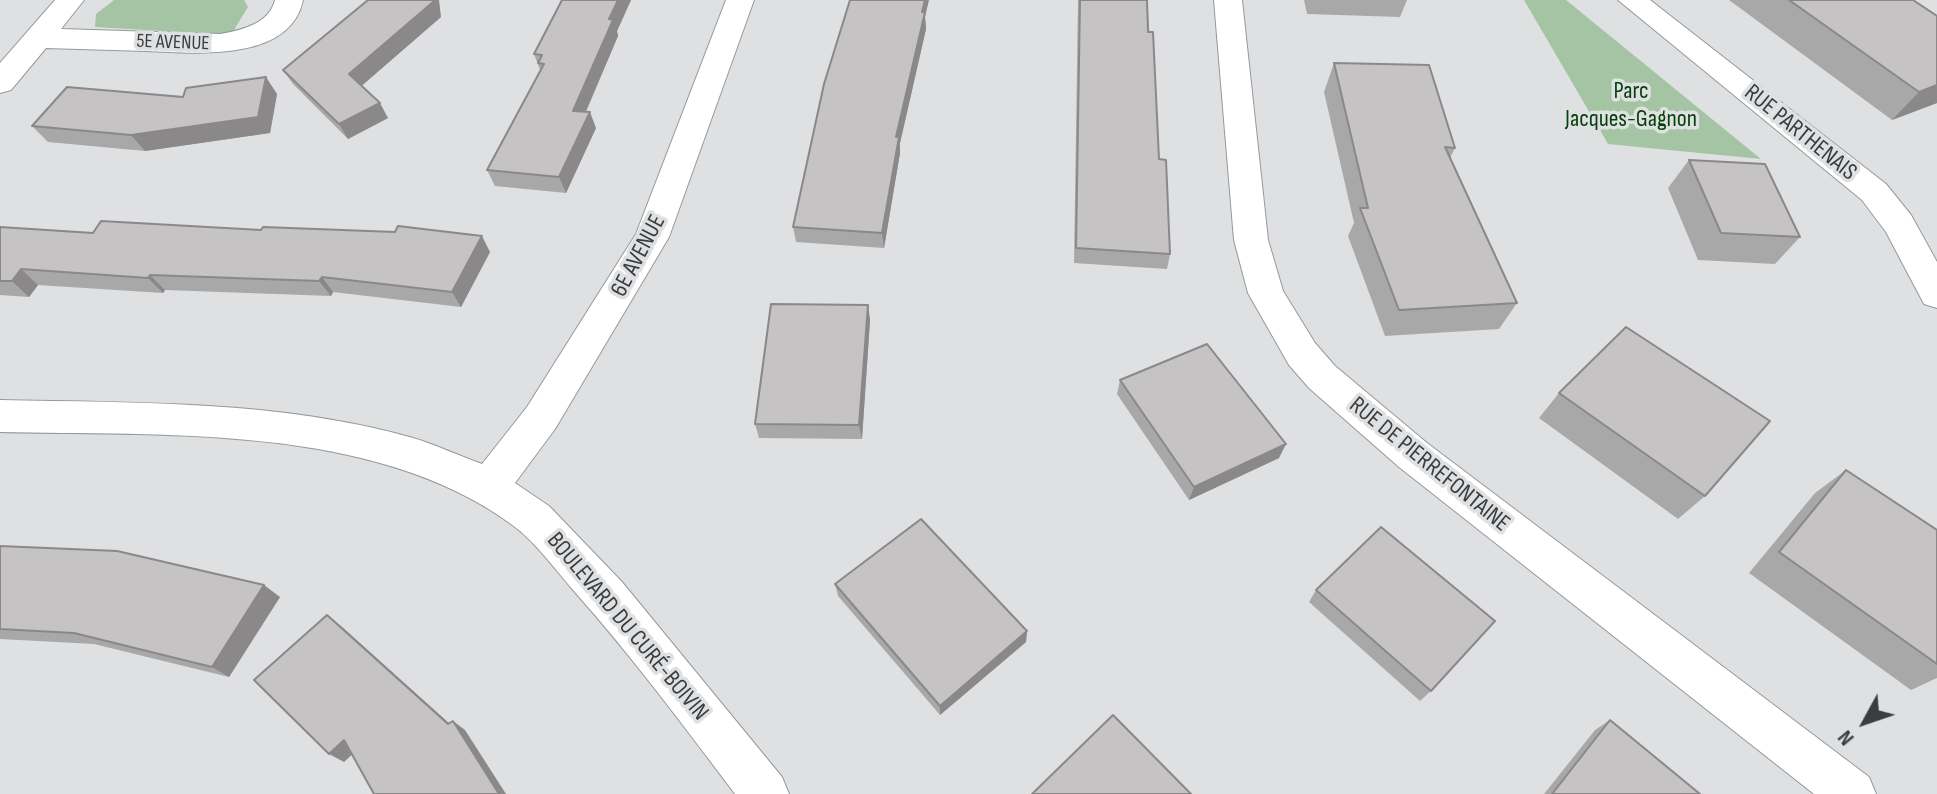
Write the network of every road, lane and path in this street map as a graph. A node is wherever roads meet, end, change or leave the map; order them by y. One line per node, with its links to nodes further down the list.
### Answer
1 (70, 0): 6 (street)
2 (289, 0): 6 (street, 5E AVENUE)
3 (740, 0): 10 (street, 6E AVENUE)
4 (1228, 0): 12 (street, RUE DE PIERREFONTAINE)
5 (1632, 0): 8 (street, RUE PARTHENAIS)
6 (38, 38): 7 (street)
7 (0, 83)
8 (1937, 294)
9 (0, 416): 10 (street, BOULEVARD DU CURÉ-BOIVIN)
10 (489, 486): 11 (street, BOULEVARD DU CURÉ-BOIVIN)
11 (765, 794)
12 (1852, 794)

